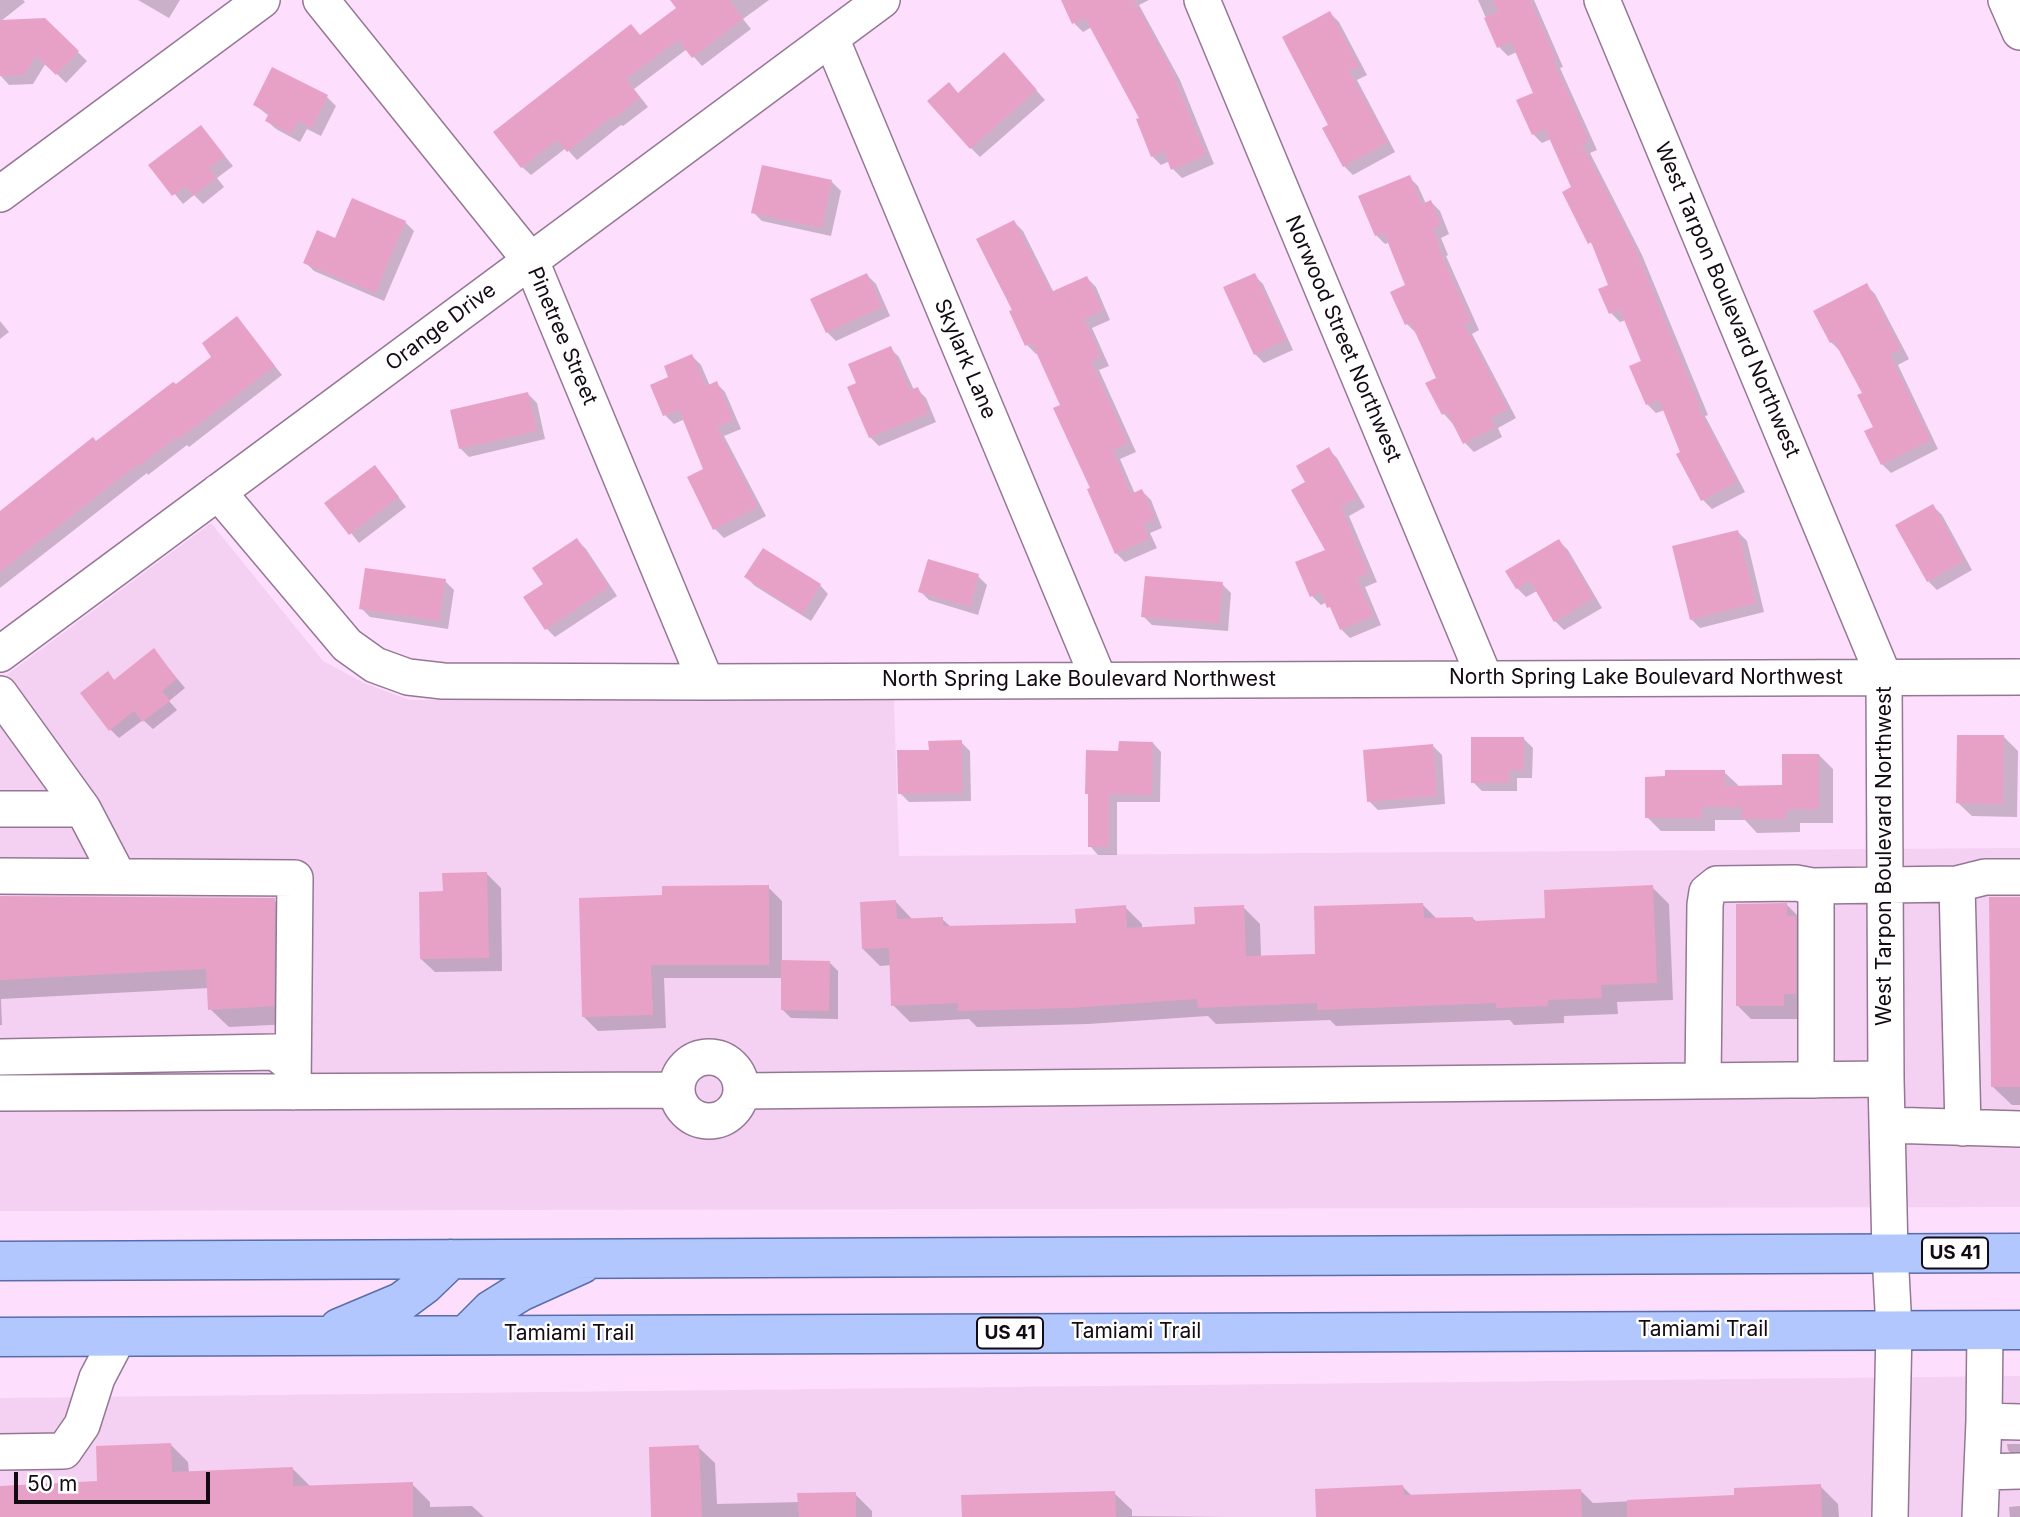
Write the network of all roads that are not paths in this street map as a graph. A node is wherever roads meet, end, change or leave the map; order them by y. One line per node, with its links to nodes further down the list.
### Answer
1 (262, 0): 9 (street)
2 (321, 0): 10 (street, Pinetree Street)
3 (882, 0): 8 (street, Orange Drive)
4 (1202, 0): 15 (street, Norwood Street Northwest)
5 (1602, 0): 13 (street, West Tarpon Boulevard Northwest)
6 (2006, 0): 7 (street)
7 (2020, 32)
8 (831, 38): 10 (street, Orange Drive); 16 (street, Skylark Lane)
9 (4, 184)
10 (531, 261): 11 (street, Orange Drive); 17 (street, Pinetree Street)
11 (218, 492): 12 (street, Orange Drive); 17 (street, North Spring Lake Boulevard Northwest)
12 (0, 654)
13 (1884, 677): 14 (street, North Spring Lake Boulevard Northwest); 15 (street, North Spring Lake Boulevard Northwest); 25 (street, West Tarpon Boulevard Northwest)
14 (2020, 677)
15 (1485, 678): 16 (street, North Spring Lake Boulevard Northwest)
16 (1099, 680): 17 (street, North Spring Lake Boulevard Northwest)
17 (706, 682)
18 (0, 694): 20 (street)
19 (0, 809): 20 (street)
20 (83, 809): 22 (street)
21 (0, 876): 22 (street)
22 (118, 876): 28 (street)
23 (2020, 877): 24 (street)
24 (1957, 884): 25 (street); 34 (street)
25 (1885, 885): 26 (street); 29 (street, West Tarpon Boulevard Northwest)
26 (1812, 886): 30 (street); 31 (street)
27 (0, 1056): 28 (street)
28 (293, 1079): 31 (street); 32 (street)
29 (1886, 1079): 30 (street); 33 (street, West Tarpon Boulevard Northwest)
30 (1816, 1080): 31 (street)
31 (1703, 1081)
32 (0, 1093)
33 (1887, 1125): 34 (street); 36 (street, West Tarpon Boulevard Northwest)
34 (1964, 1128): 35 (street)
35 (2020, 1129)
36 (1889, 1253): 37 (main road, US 41); 39 (main road, US 41); 41 (street, West Tarpon Boulevard Northwest)
37 (2020, 1253)
38 (451, 1259): 39 (main road, US 41); 40 (main road, US 41); 43 (main road)
39 (593, 1259): 44 (main road)
40 (0, 1261)
41 (1894, 1329): 42 (main road, Tamiami Trail / US 41); 44 (main road, Tamiami Trail / US 41); 52 (street, West Tarpon Boulevard Northwest)
42 (2002, 1330): 47 (street)
43 (321, 1335): 44 (main road, Tamiami Trail / US 41); 45 (main road, Tamiami Trail / US 41)
44 (466, 1335)
45 (119, 1336): 46 (main road, Tamiami Trail / US 41); 49 (street)
46 (0, 1337)
47 (1984, 1421): 48 (street); 51 (street)
48 (2020, 1422)
49 (0, 1452)
50 (2020, 1471): 51 (street)
51 (1982, 1472): 53 (street)
52 (1890, 1517)
53 (1980, 1517)

